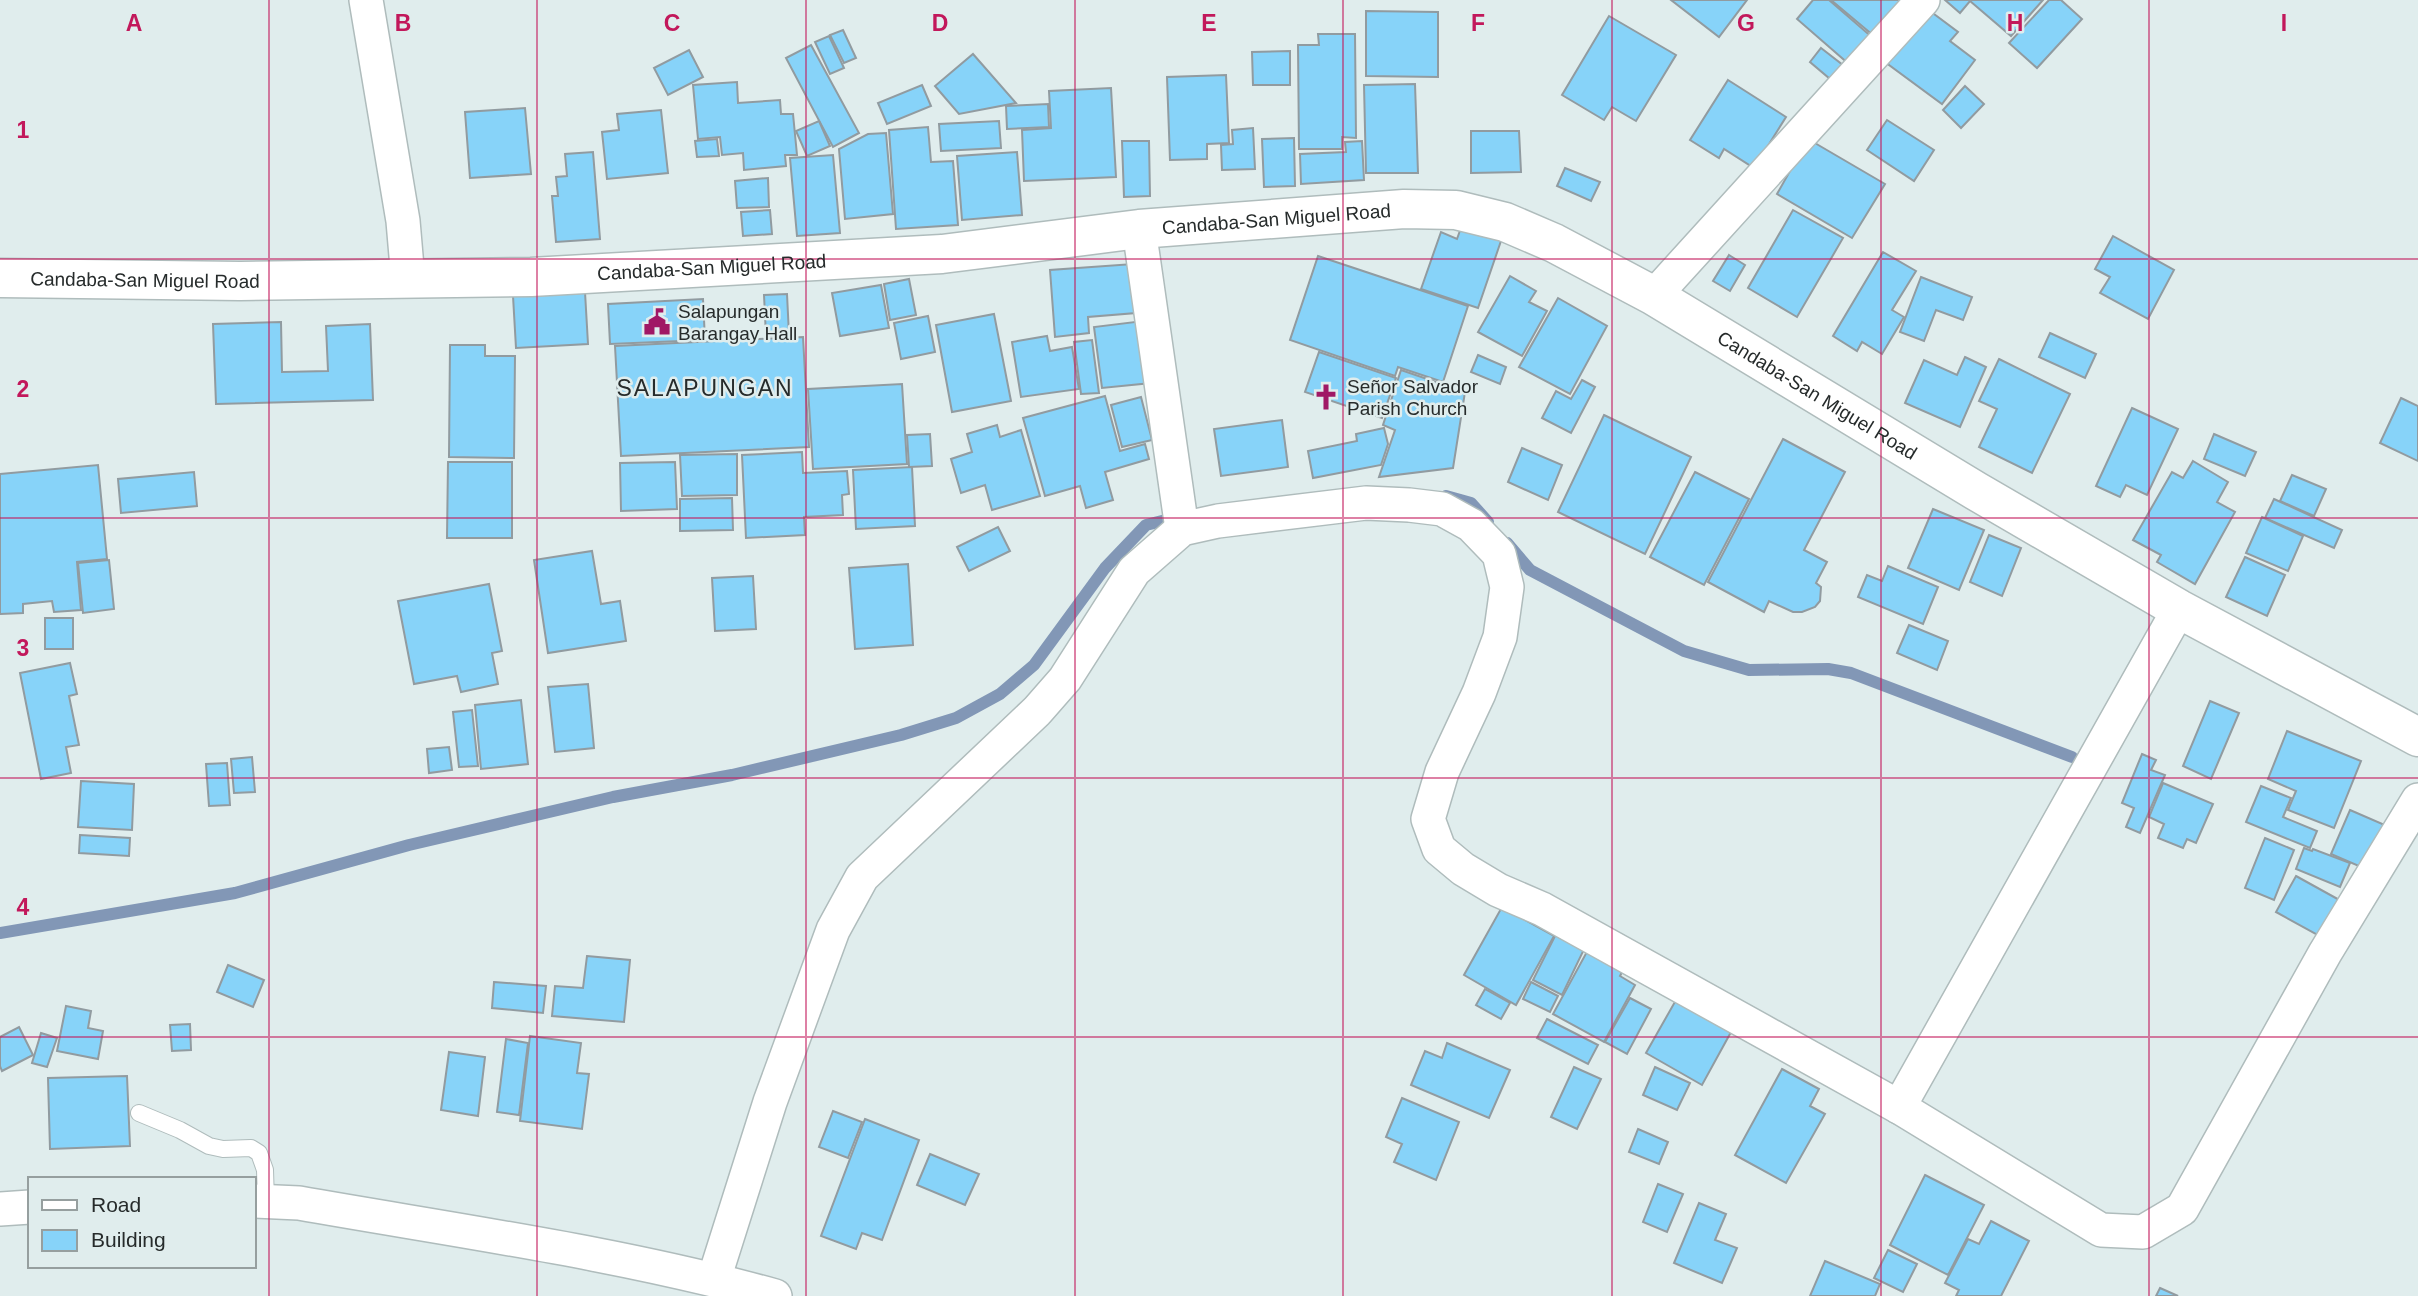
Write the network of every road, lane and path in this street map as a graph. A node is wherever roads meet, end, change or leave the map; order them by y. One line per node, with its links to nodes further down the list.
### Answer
1 (366, 0): 5 (street)
2 (1923, 0): 6 (street)
3 (1139, 229): 5 (main road, Candaba-San Miguel Road); 6 (main road, Candaba-San Miguel Road); 7 (street)
4 (0, 278): 5 (main road, Candaba-San Miguel Road)
5 (408, 279)
6 (1654, 296): 8 (main road, Candaba-San Miguel Road)
7 (1180, 515): 11 (street); 16 (street)
8 (2179, 610): 9 (main road, Candaba-San Miguel Road); 11 (street)
9 (2414, 727)
10 (2418, 800): 11 (street)
11 (1899, 1107)
12 (139, 1113): 13 (lane)
13 (260, 1202): 16 (street)
14 (28, 1207): 15 (street)
15 (0, 1209)
16 (714, 1279): 17 (street)
17 (775, 1296)

